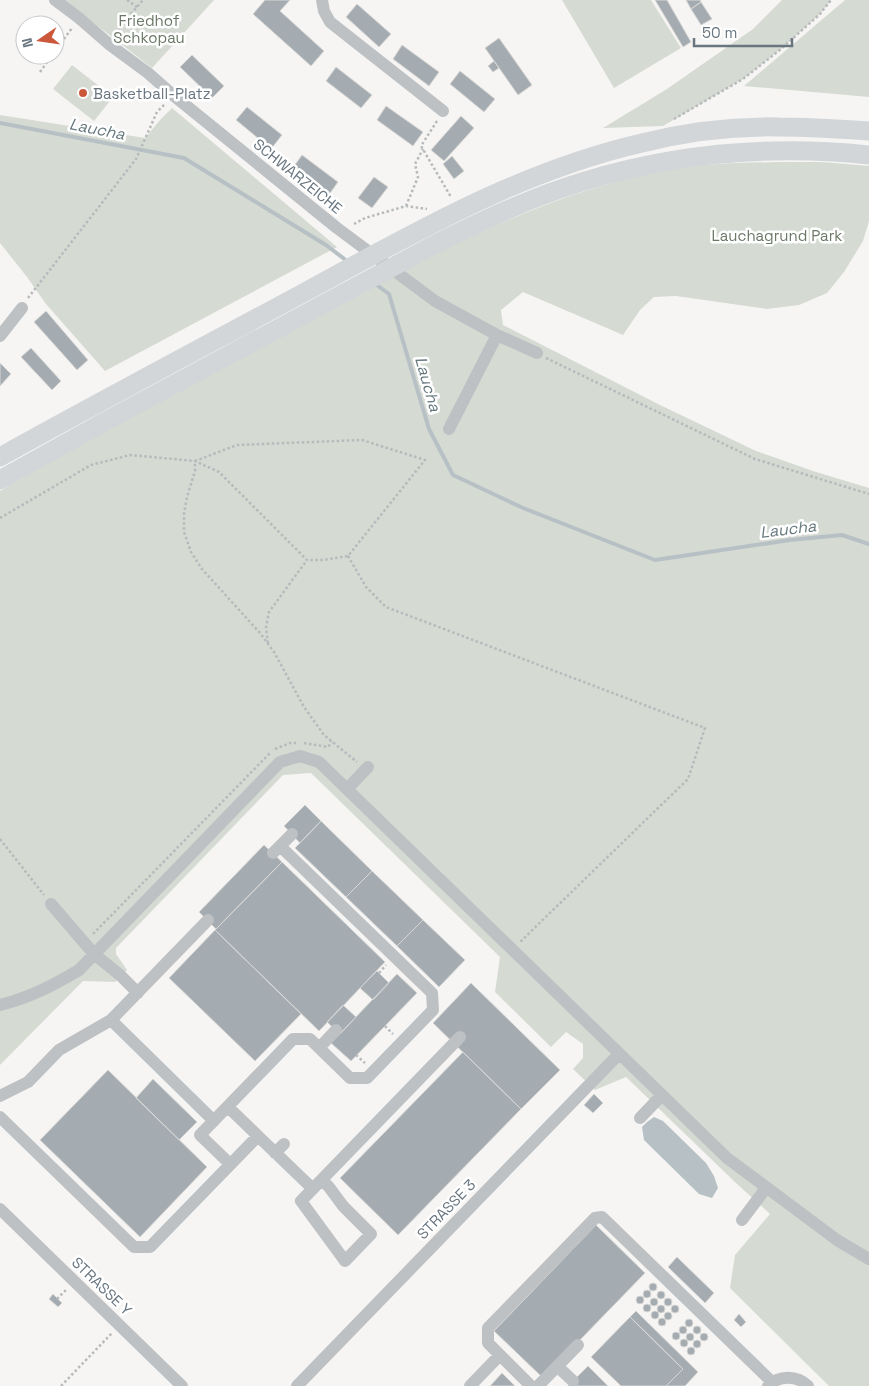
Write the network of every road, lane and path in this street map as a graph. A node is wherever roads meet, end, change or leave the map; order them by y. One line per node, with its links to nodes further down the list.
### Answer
1 (55, 0): 7 (street, SCHWARZEICHE)
2 (127, 0): 6 (path)
3 (143, 0): 6 (path)
4 (322, 0): 13 (street)
5 (831, 0): 14 (path)
6 (136, 7): 8 (path)
7 (79, 18): 9 (path); 12 (street, SCHWARZEICHE)
8 (122, 24)
9 (65, 37)
10 (45, 65): 11 (path)
11 (40, 72)
12 (173, 96): 21 (street, SCHWARZEICHE); 22 (path)
13 (443, 111): 16 (path)
14 (671, 121)
15 (869, 131): 27 (highway)
16 (423, 149): 18 (path); 19 (path)
17 (869, 155): 29 (highway)
18 (453, 200)
19 (406, 206): 20 (path); 21 (path)
20 (434, 209)
21 (336, 228): 23 (street, SCHWARZEICHE)
22 (22, 308): 24 (street)
23 (497, 335): 25 (street, SCHWARZEICHE); 26 (street)
24 (0, 336)
25 (536, 353): 30 (path)
26 (449, 429)
27 (0, 457)
28 (195, 461): 31 (path); 32 (path); 33 (path); 34 (path)
29 (0, 480)
30 (869, 494)
31 (0, 518)
32 (348, 556): 33 (path); 43 (path)
33 (307, 560): 34 (path)
34 (269, 644): 35 (path)
35 (332, 742): 36 (path); 37 (path)
36 (312, 743)
37 (367, 768): 38 (street)
38 (347, 789): 43 (street); 44 (street)
39 (292, 834): 50 (street)
40 (0, 839): 41 (path)
41 (51, 904): 44 (street)
42 (208, 920): 45 (street)
43 (512, 949): 51 (street)
44 (94, 954): 45 (street); 46 (street)
45 (138, 992): 47 (street)
46 (0, 1005)
47 (111, 1020): 52 (street); 57 (street)
48 (336, 1030): 50 (street)
49 (460, 1037): 60 (street)
50 (319, 1048): 54 (street)
51 (619, 1054): 53 (street); 74 (street, STRASSE 3)
52 (0, 1096)
53 (662, 1096): 56 (street); 61 (street)
54 (228, 1107): 57 (street); 58 (street)
55 (0, 1117): 59 (street)
56 (640, 1118)
57 (214, 1121): 59 (street)
58 (258, 1136): 59 (street); 62 (street)
59 (230, 1164)
60 (322, 1180): 62 (street); 62 (street)
61 (766, 1188): 64 (street); 65 (street)
62 (312, 1189)
63 (0, 1209): 66 (street, STRASSE Y)
64 (742, 1220)
65 (869, 1259)
66 (120, 1326): 72 (path); 73 (street, STRASSE Y)
67 (578, 1345): 69 (street)
68 (499, 1356): 71 (street); 75 (street); 76 (street)
69 (557, 1366): 70 (street); 77 (street)
70 (573, 1382)
71 (770, 1384): 78 (street)
72 (61, 1386)
73 (182, 1386)
74 (297, 1386)
75 (470, 1386)
76 (531, 1386)
77 (538, 1386)
78 (808, 1386)

